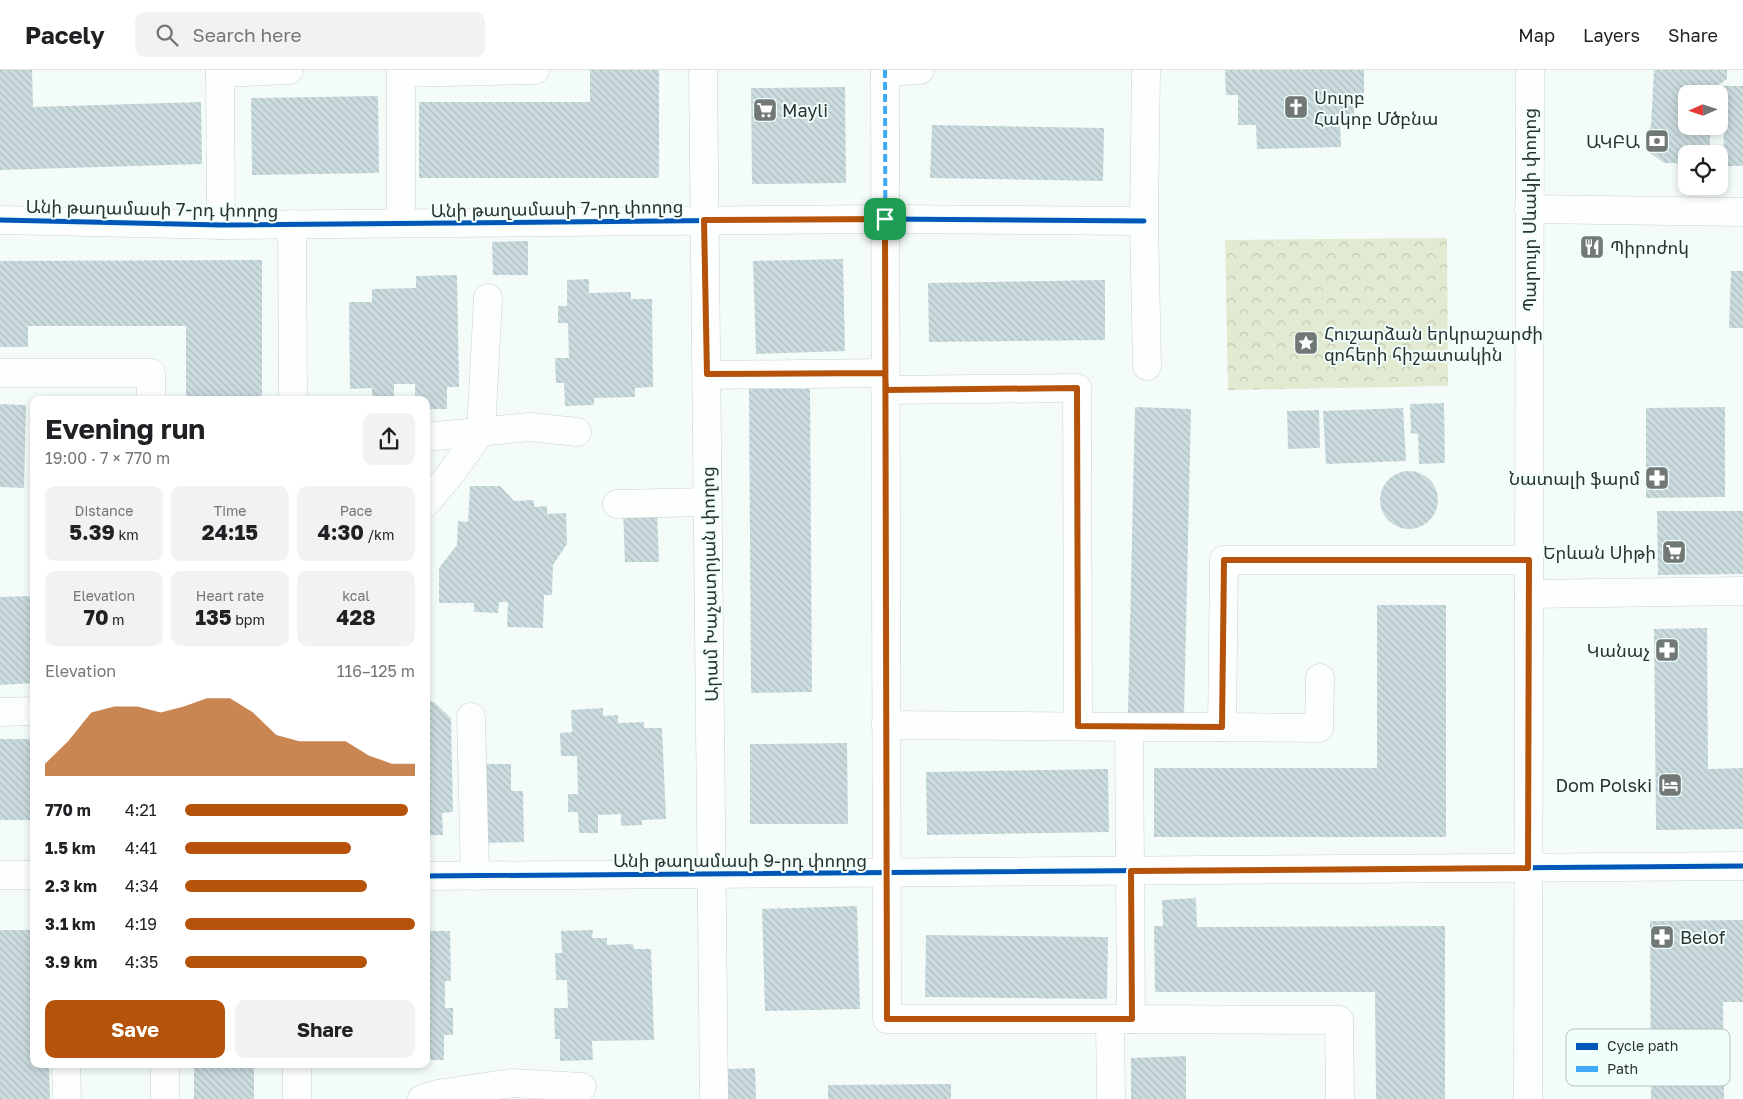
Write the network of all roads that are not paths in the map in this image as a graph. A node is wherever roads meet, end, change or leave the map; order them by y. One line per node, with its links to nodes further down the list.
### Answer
1 (289, 70): 8 (street)
2 (535, 70): 9 (street)
3 (702, 70): 14 (street, Արամ Խաչատրյան փողոց)
4 (920, 70): 7 (street)
5 (1146, 70): 15 (street)
6 (1530, 70): 10 (street, Պարույր Սևակի փողոց)
7 (885, 71): 12 (street)
8 (221, 72): 17 (street)
9 (401, 72): 16 (street)
10 (1529, 209): 11 (street); 32 (street, Պարույր Սևակի փողոց)
11 (1743, 212)
12 (885, 219): 14 (street, Անի թաղամասի 7-րդ փողոց); 15 (street, Անի թաղամասի 7-րդ փողոց); 23 (street)
13 (0, 220): 17 (street, Անի թաղամասի 7-րդ փողոց)
14 (704, 220): 16 (street, Անի թաղամասի 7-րդ փողոց); 22 (street, Արամ Խաչատրյան փողոց)
15 (1144, 221): 20 (street)
16 (402, 223): 18 (street, Անի թաղամասի 7-րդ փողոց)
17 (221, 224): 18 (street, Անի թաղամասի 7-րդ փողոց)
18 (292, 224): 25 (street)
19 (488, 298): 26 (street)
20 (1146, 366)
21 (0, 372): 24 (street)
22 (707, 374): 23 (street); 30 (street, Արամ Խաչատրյան փողոց)
23 (885, 381): 39 (street); 40 (street)
24 (151, 396)
25 (293, 396)
26 (481, 432): 27 (street); 28 (street); 29 (street)
27 (577, 432)
28 (430, 437)
29 (430, 498)
30 (708, 502): 31 (street); 47 (street, Արամ Խաչատրյան փողոց)
31 (617, 504)
32 (1529, 560): 34 (street, Պարույր Սևակի փողոց); 42 (street)
33 (1743, 591): 34 (street)
34 (1529, 594): 44 (street, Պարույր Սևակի փողոց)
35 (1320, 678): 42 (street)
36 (30, 711): 37 (street)
37 (0, 712)
38 (471, 718): 51 (street)
39 (886, 725): 40 (street); 46 (street)
40 (1078, 726): 41 (street)
41 (1129, 727): 42 (street); 45 (street)
42 (1222, 727)
43 (1743, 866): 44 (street, Անի թաղամասի 9-րդ փողոց)
44 (1528, 868): 45 (street, Անի թաղամասի 9-րդ փողոց); 64 (street, Պարույր Սևակի փողոց)
45 (1131, 871): 46 (street, Անի թաղամասի 9-րդ փողոց); 52 (street)
46 (886, 873): 47 (street, Անի թաղամասի 9-րդ փողոց); 52 (street)
47 (711, 874): 51 (street, Անի թաղամասի 9-րդ փողոց); 61 (street, Արամ Խաչատրյան փողոց)
48 (0, 875): 49 (street)
49 (30, 875)
50 (430, 876): 51 (street, Անի թաղամասի 9-րդ փողոց)
51 (475, 876)
52 (1121, 1020): 62 (street); 63 (street)
53 (66, 1068): 57 (street)
54 (165, 1068): 58 (street)
55 (297, 1068): 59 (street)
56 (582, 1087): 60 (street)
57 (66, 1098)
58 (165, 1099)
59 (296, 1099)
60 (422, 1099)
61 (714, 1099)
62 (1111, 1099)
63 (1340, 1099)
64 (1528, 1099)

